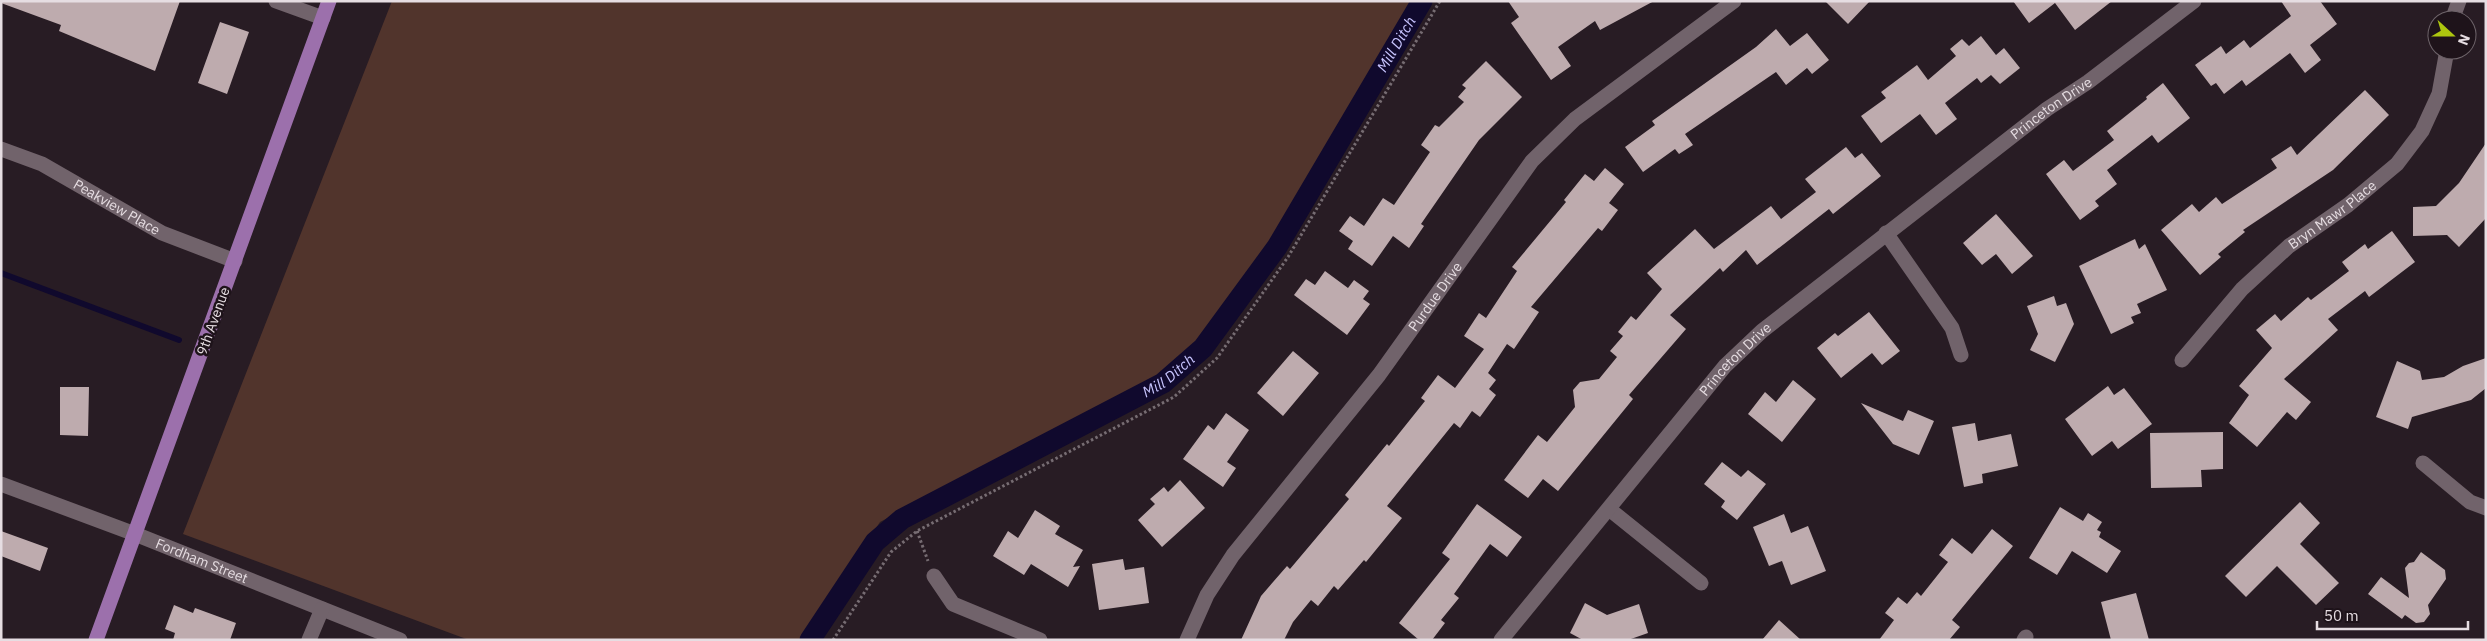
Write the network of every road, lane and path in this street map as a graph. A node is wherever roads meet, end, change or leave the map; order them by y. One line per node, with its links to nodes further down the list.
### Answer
1 (276, 1): 6 (street)
2 (329, 1): 6 (main road, 9th Avenue)
3 (1440, 1): 17 (path)
4 (1734, 1): 27 (street, Purdue Drive)
5 (2194, 1): 9 (street, Princeton Drive)
6 (323, 18): 10 (main road, 9th Avenue)
7 (2445, 60): 12 (street, Bryn Mawr Place)
8 (1, 148): 10 (street, Peakview Place)
9 (1886, 233): 11 (street); 16 (street, Princeton Drive)
10 (235, 261): 18 (main road, 9th Avenue)
11 (1961, 355)
12 (2182, 360)
13 (2423, 463): 15 (street)
14 (1, 484): 18 (street, Fordham Street)
15 (2486, 508)
16 (1609, 509): 20 (street); 28 (street, Princeton Drive)
17 (917, 530): 19 (path); 25 (path)
18 (135, 534): 21 (street, Fordham Street); 22 (main road, 9th Avenue)
19 (934, 576): 26 (street)
20 (1701, 583)
21 (322, 609): 23 (street); 24 (street, Fordham Street)
22 (96, 640)
23 (309, 640)
24 (400, 640)
25 (833, 640)
26 (1040, 640)
27 (1187, 640)
28 (1501, 640)

